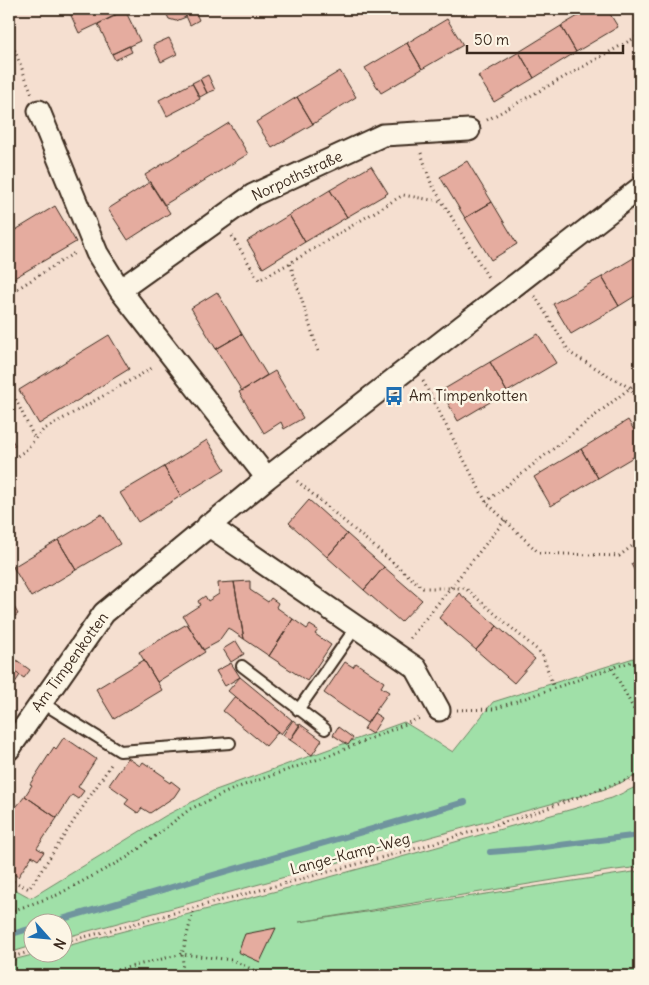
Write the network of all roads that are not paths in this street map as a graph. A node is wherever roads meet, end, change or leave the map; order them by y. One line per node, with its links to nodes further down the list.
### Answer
1 (39, 110): 4 (street)
2 (469, 130): 4 (street, Norpothstraße)
3 (640, 188): 5 (street, Am Timpenkotten)
4 (120, 290): 5 (street)
5 (267, 478): 6 (street, Am Timpenkotten)
6 (208, 525): 7 (street); 9 (street, Am Timpenkotten)
7 (356, 627): 10 (lane); 11 (street)
8 (242, 666): 10 (lane)
9 (41, 702): 13 (lane); 14 (street, Am Timpenkotten)
10 (298, 710): 12 (lane)
11 (439, 710)
12 (325, 729)
13 (230, 743)
14 (9, 749)

